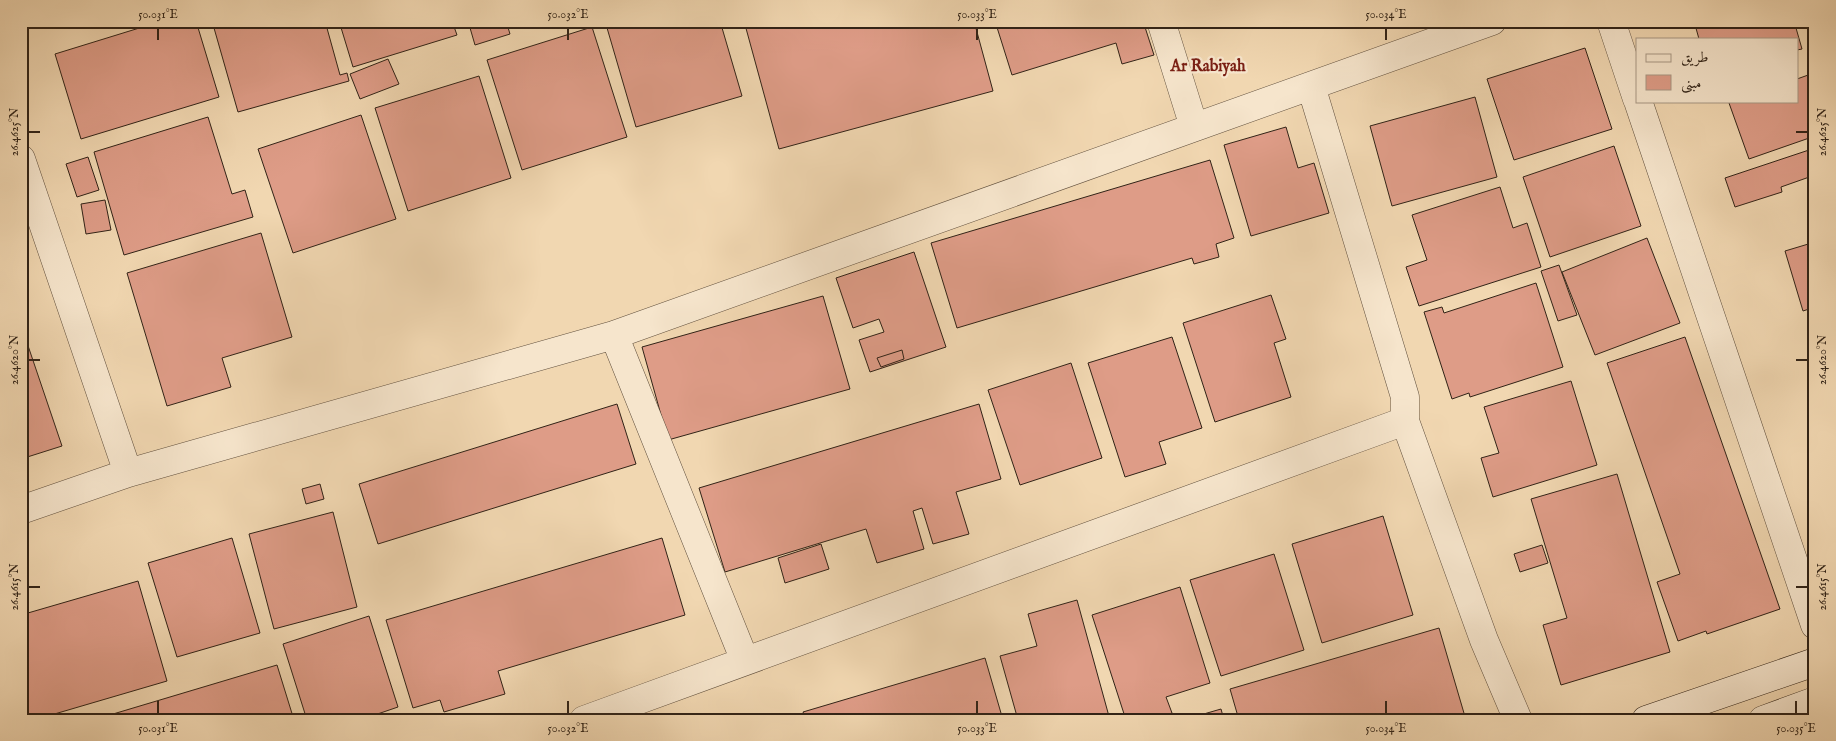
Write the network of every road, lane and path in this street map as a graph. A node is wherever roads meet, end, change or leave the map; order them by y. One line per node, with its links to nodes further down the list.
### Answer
1 (1160, 21): 7 (street)
2 (1492, 21): 4 (street)
3 (1611, 21): 5 (street)
4 (1310, 86): 7 (street); 10 (street)
5 (1636, 94)
6 (1639, 102): 13 (street)
7 (1194, 128): 9 (street)
8 (21, 159): 11 (street)
9 (614, 335): 11 (street); 14 (street)
10 (1406, 421): 14 (street); 18 (street)
11 (128, 473): 12 (street)
12 (21, 510)
13 (1815, 625)
14 (745, 661): 17 (street)
15 (1815, 662): 19 (street)
16 (1815, 701): 20 (street)
17 (584, 720)
18 (1518, 720)
19 (1646, 720)
20 (1763, 720)

